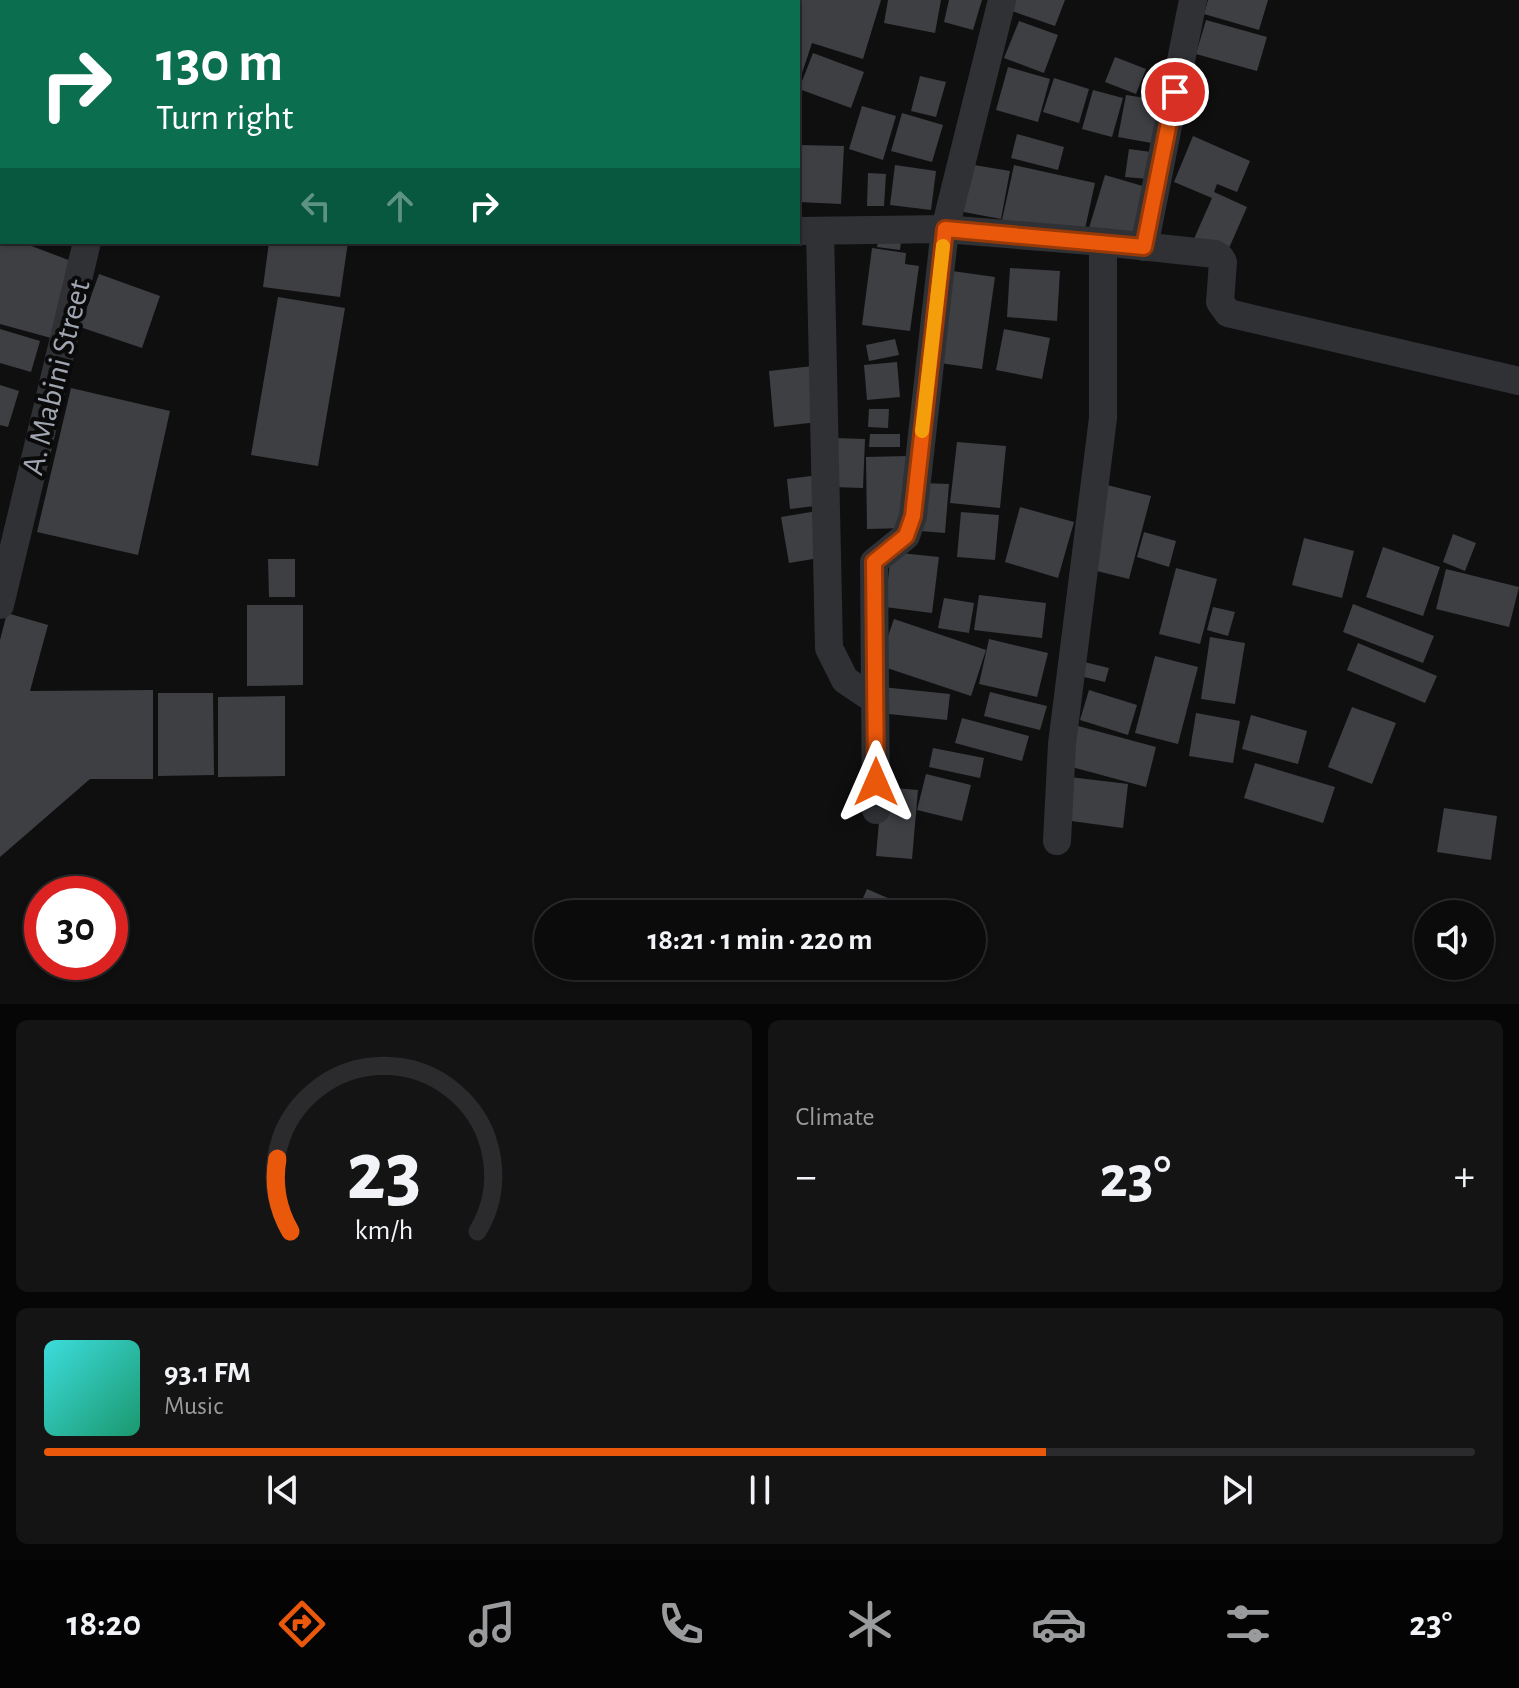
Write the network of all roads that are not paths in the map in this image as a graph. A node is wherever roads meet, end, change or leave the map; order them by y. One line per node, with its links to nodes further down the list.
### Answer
1 (1002, 0): 3 (street)
2 (1193, 0): 7 (street)
3 (945, 229): 4 (street); 5 (street); 10 (street)
4 (809, 231): 10 (street)
5 (1103, 242): 7 (street); 12 (street)
6 (87, 244): 9 (street, A. Mabini Street)
7 (1144, 247): 8 (street)
8 (1519, 381)
9 (0, 605)
10 (875, 700): 11 (street)
11 (876, 810)
12 (1057, 841)

